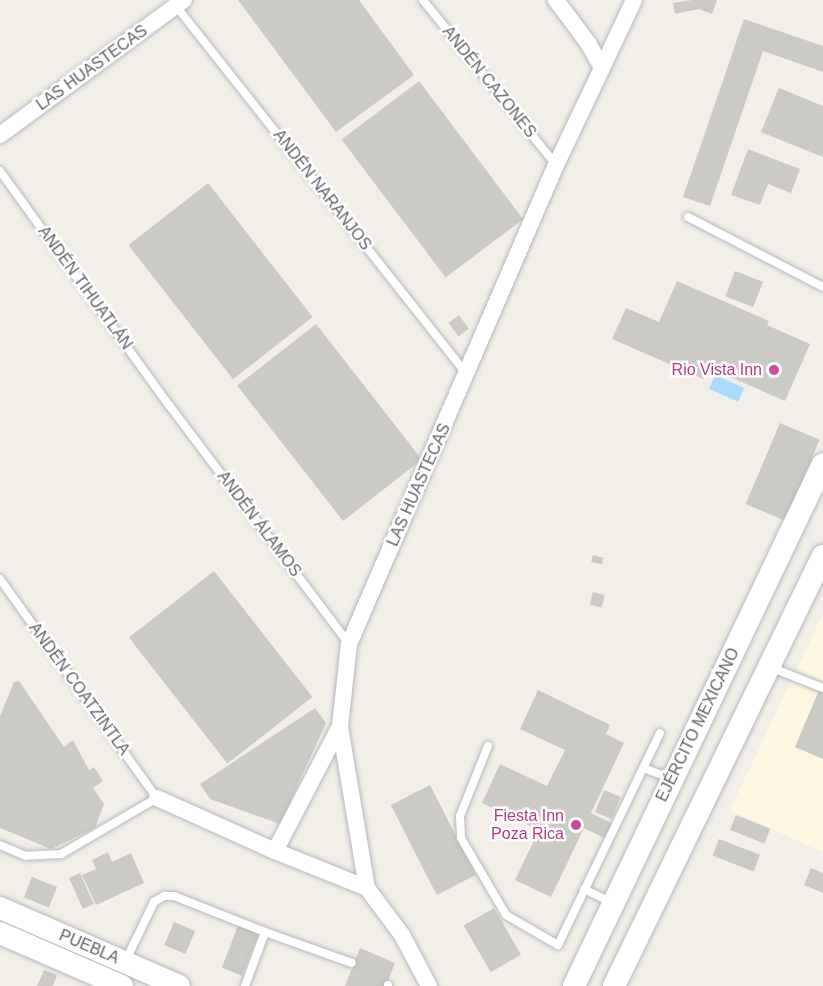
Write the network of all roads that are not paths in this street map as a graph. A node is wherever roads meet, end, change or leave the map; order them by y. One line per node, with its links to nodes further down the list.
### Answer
1 (423, 0): 7 (lane, ANDÉN CAZONES)
2 (556, 0): 5 (street)
3 (634, 0): 5 (street, LAS HUASTECAS)
4 (180, 3): 6 (street, LAS HUASTECAS); 11 (lane, ANDÉN NARANJOS)
5 (602, 68): 7 (street, LAS HUASTECAS)
6 (0, 135)
7 (556, 165): 11 (street, LAS HUASTECAS)
8 (0, 171): 12 (lane, ANDÉN TIHUATLÁN)
9 (688, 217): 10 (lane)
10 (823, 287)
11 (467, 375): 18 (street, LAS HUASTECAS)
12 (169, 405): 18 (lane, ANDÉN ÁLAMOS)
13 (823, 464): 16 (main road, EJÉRCITO MEXICANO)
14 (823, 556): 17 (main road)
15 (0, 579): 26 (lane, ANDÉN COATZINTLA)
16 (752, 612): 17 (main road); 25 (main road, EJÉRCITO MEXICANO)
17 (787, 629): 19 (main road)
18 (349, 644): 21 (street, LAS HUASTECAS)
19 (769, 667): 20 (lane); 42 (main road)
20 (823, 688)
21 (340, 726): 28 (street); 29 (street, LAS HUASTECAS)
22 (660, 733): 24 (lane)
23 (488, 746): 30 (lane)
24 (643, 768): 25 (lane); 30 (lane)
25 (673, 779): 31 (main road, EJÉRCITO MEXICANO)
26 (157, 798): 27 (lane); 28 (street)
27 (0, 845)
28 (274, 851): 29 (street)
29 (367, 888): 40 (street, LAS HUASTECAS)
30 (584, 889): 31 (lane)
31 (613, 903): 41 (main road, EJÉRCITO MEXICANO)
32 (0, 909): 35 (main road, PUEBLA)
33 (266, 932): 35 (lane); 36 (lane); 39 (lane)
34 (0, 933): 37 (main road, PUEBLA)
35 (125, 963): 38 (main road, PUEBLA)
36 (352, 963)
37 (122, 986)
38 (179, 986)
39 (245, 986)
40 (429, 986)
41 (574, 986)
42 (614, 986)

